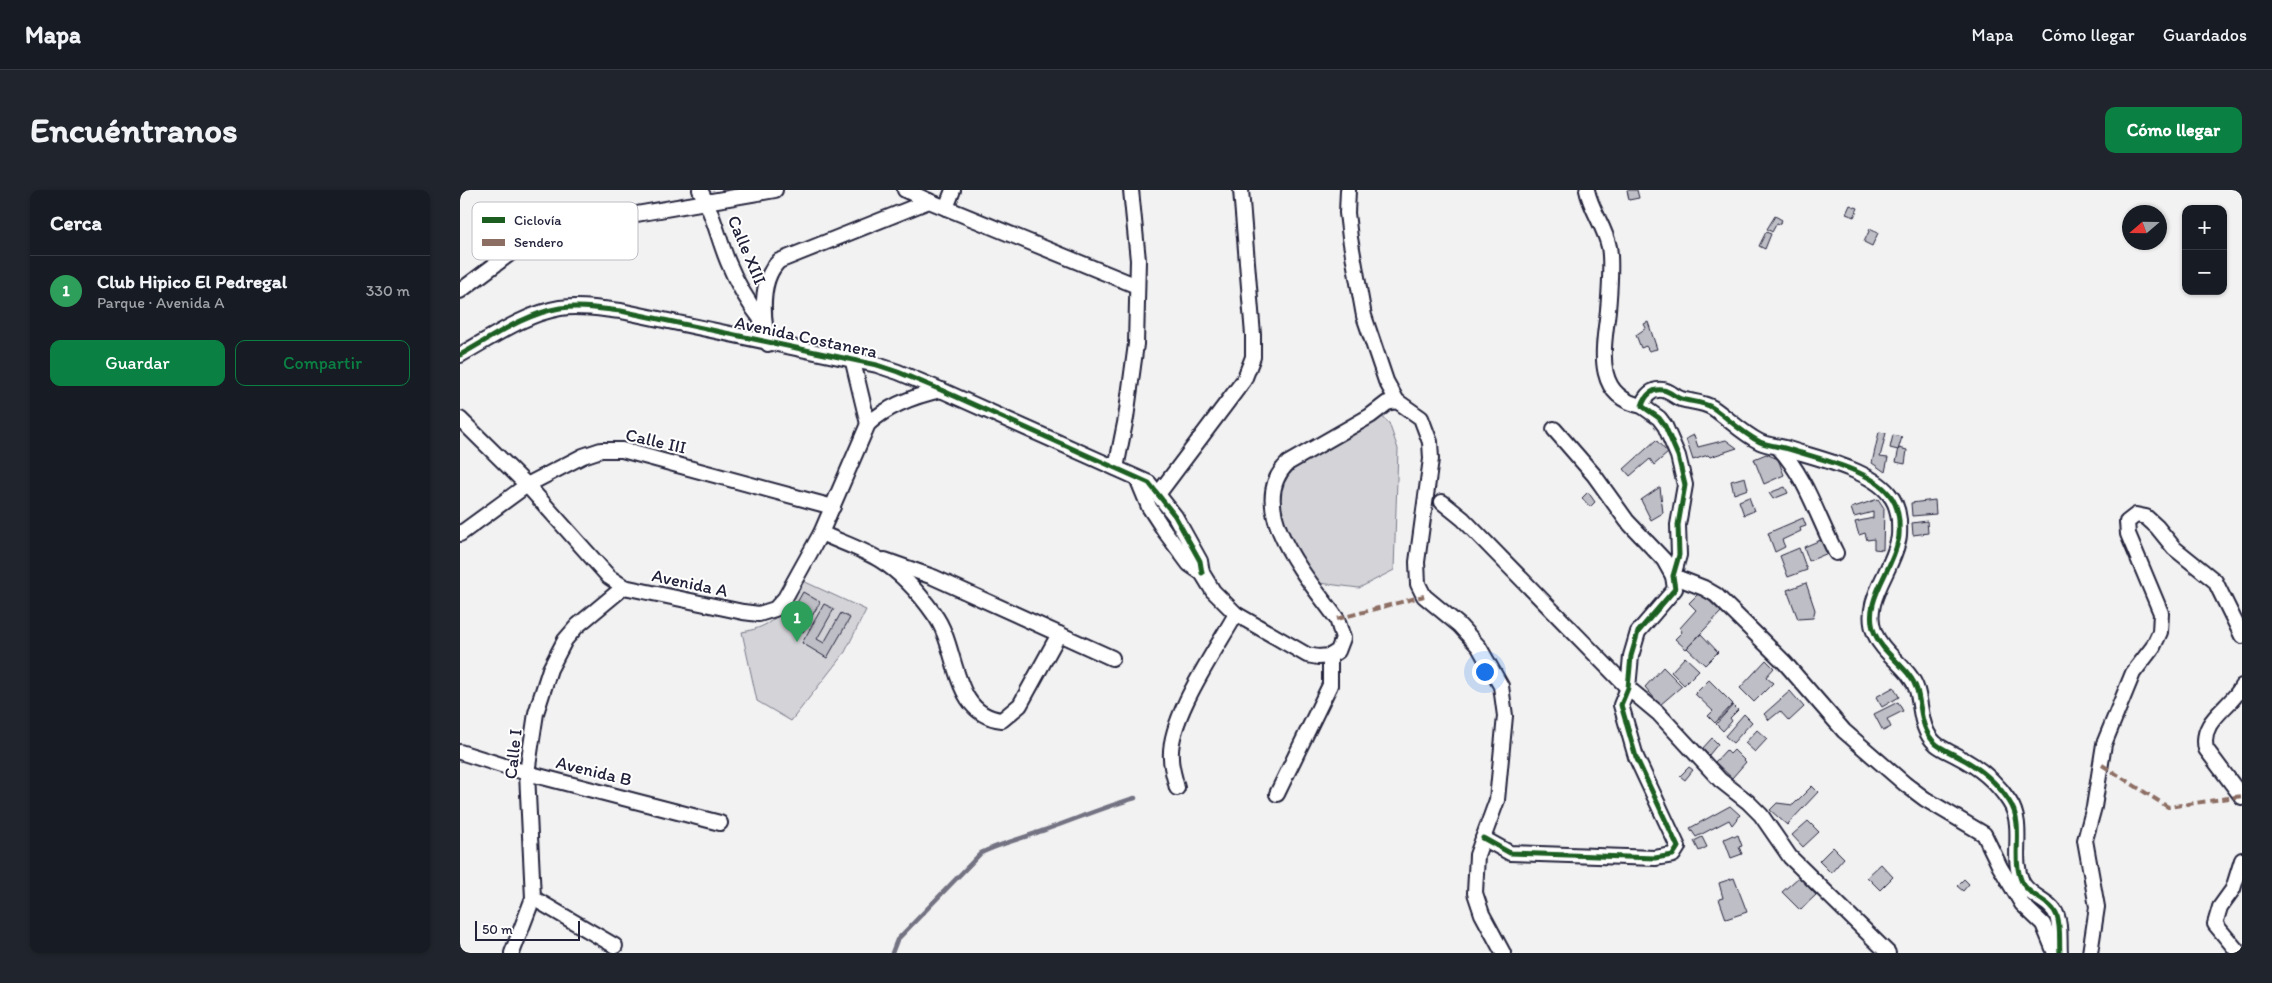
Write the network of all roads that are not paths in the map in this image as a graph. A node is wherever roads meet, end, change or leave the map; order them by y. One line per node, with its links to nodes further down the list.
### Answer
1 (700, 190): 10 (street, Calle XIII)
2 (775, 190): 10 (street)
3 (905, 190): 9 (street)
4 (953, 190): 11 (street)
5 (1131, 190): 14 (street)
6 (1241, 190): 30 (street)
7 (1348, 190): 21 (street)
8 (1587, 190): 22 (street)
9 (929, 201): 11 (street); 16 (street)
10 (707, 203): 12 (street); 16 (street, Calle XIII)
11 (946, 208): 14 (street)
12 (638, 214)
13 (502, 260): 15 (street)
14 (1137, 286): 27 (street)
15 (460, 292)
16 (764, 322): 17 (street)
17 (768, 344): 18 (street, Avenida Costanera); 19 (street, Avenida Costanera)
18 (460, 355)
19 (853, 362): 20 (street, Avenida Costanera); 24 (street)
20 (941, 390): 24 (street); 27 (street, Avenida Costanera)
21 (1397, 401): 43 (street); 53 (street)
22 (1642, 406): 26 (street); 38 (street)
23 (460, 419): 29 (street, Avenida A)
24 (868, 424): 32 (street, Avenida A)
25 (1554, 429): 38 (street)
26 (1778, 447): 35 (street); 61 (street)
27 (1116, 468): 28 (street, Avenida Costanera)
28 (1137, 478): 30 (street, Avenida Costanera); 37 (street)
29 (527, 485): 32 (street, Calle III); 34 (street, Calle III); 39 (street, Avenida A)
30 (1159, 493): 37 (street, Avenida Costanera)
31 (1442, 502): 46 (street)
32 (833, 507): 33 (street, Avenida A)
33 (821, 533): 36 (street); 39 (street, Avenida A)
34 (460, 534)
35 (1836, 553)
36 (880, 560): 41 (street); 41 (street)
37 (1202, 573): 40 (street)
38 (1673, 576): 46 (street); 60 (street)
39 (624, 587): 48 (street, Calle I)
40 (1236, 614): 43 (street); 49 (street)
41 (1059, 634): 44 (street)
42 (2242, 636): 62 (street)
43 (1330, 656): 50 (street)
44 (1112, 658)
45 (2242, 686): 51 (street)
46 (1628, 688): 53 (street); 59 (street)
47 (460, 752): 48 (street, Avenida B)
48 (527, 773): 52 (street, Avenida B); 55 (street, Calle I)
49 (1177, 788)
50 (1277, 794)
51 (2242, 797)
52 (720, 823)
53 (1483, 838): 58 (street)
54 (2242, 860): 63 (street)
55 (533, 898): 56 (street); 57 (street, Calle I)
56 (615, 946)
57 (512, 953)
58 (1503, 953)
59 (1888, 953)
60 (2055, 953)
61 (2060, 953)
62 (2090, 953)
63 (2239, 953)

